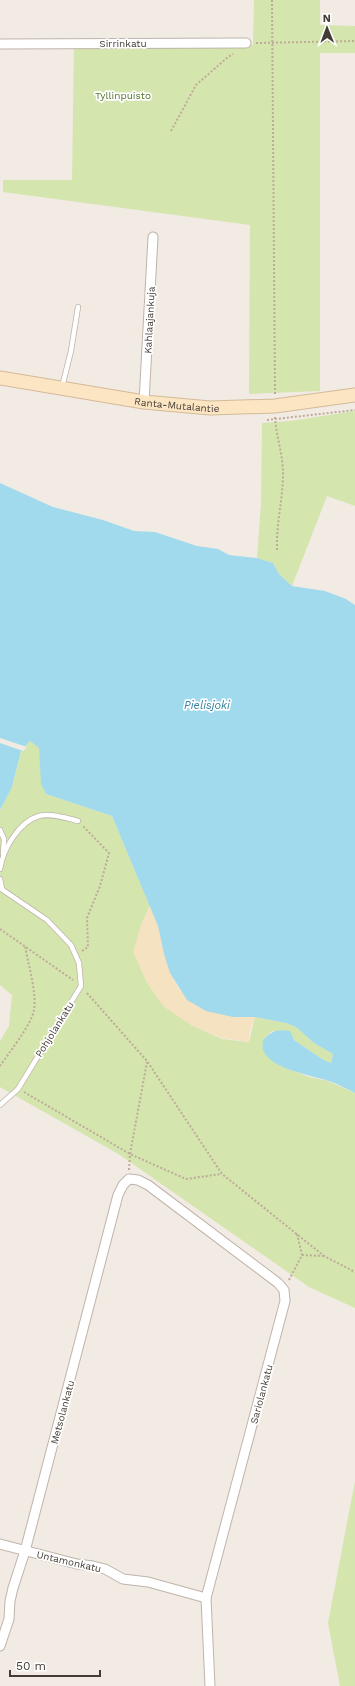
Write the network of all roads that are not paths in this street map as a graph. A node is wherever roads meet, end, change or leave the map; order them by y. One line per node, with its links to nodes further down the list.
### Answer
1 (0, 44): 2 (street, Sirrinkatu)
2 (247, 44)
3 (153, 237): 8 (street, Kahlaajankuja)
4 (78, 307): 6 (lane)
5 (0, 378): 6 (street, Ranta-Mutalantie)
6 (62, 388): 8 (street, Ranta-Mutalantie)
7 (355, 395): 8 (street, Ranta-Mutalantie)
8 (144, 402)
9 (78, 821): 11 (lane)
10 (0, 830): 11 (lane)
11 (2, 855): 12 (lane)
12 (0, 869)
13 (0, 879): 14 (lane)
14 (1, 888): 15 (lane, Pohjolankatu)
15 (0, 1105)
16 (284, 1290): 18 (street, Metsolankatu); 19 (street, Sariolankatu)
17 (0, 1544): 18 (street, Untamonkatu)
18 (25, 1551): 19 (street, Untamonkatu); 20 (street, Metsolankatu)
19 (206, 1598): 21 (street, Sariolankatu)
20 (0, 1646)
21 (210, 1686)

